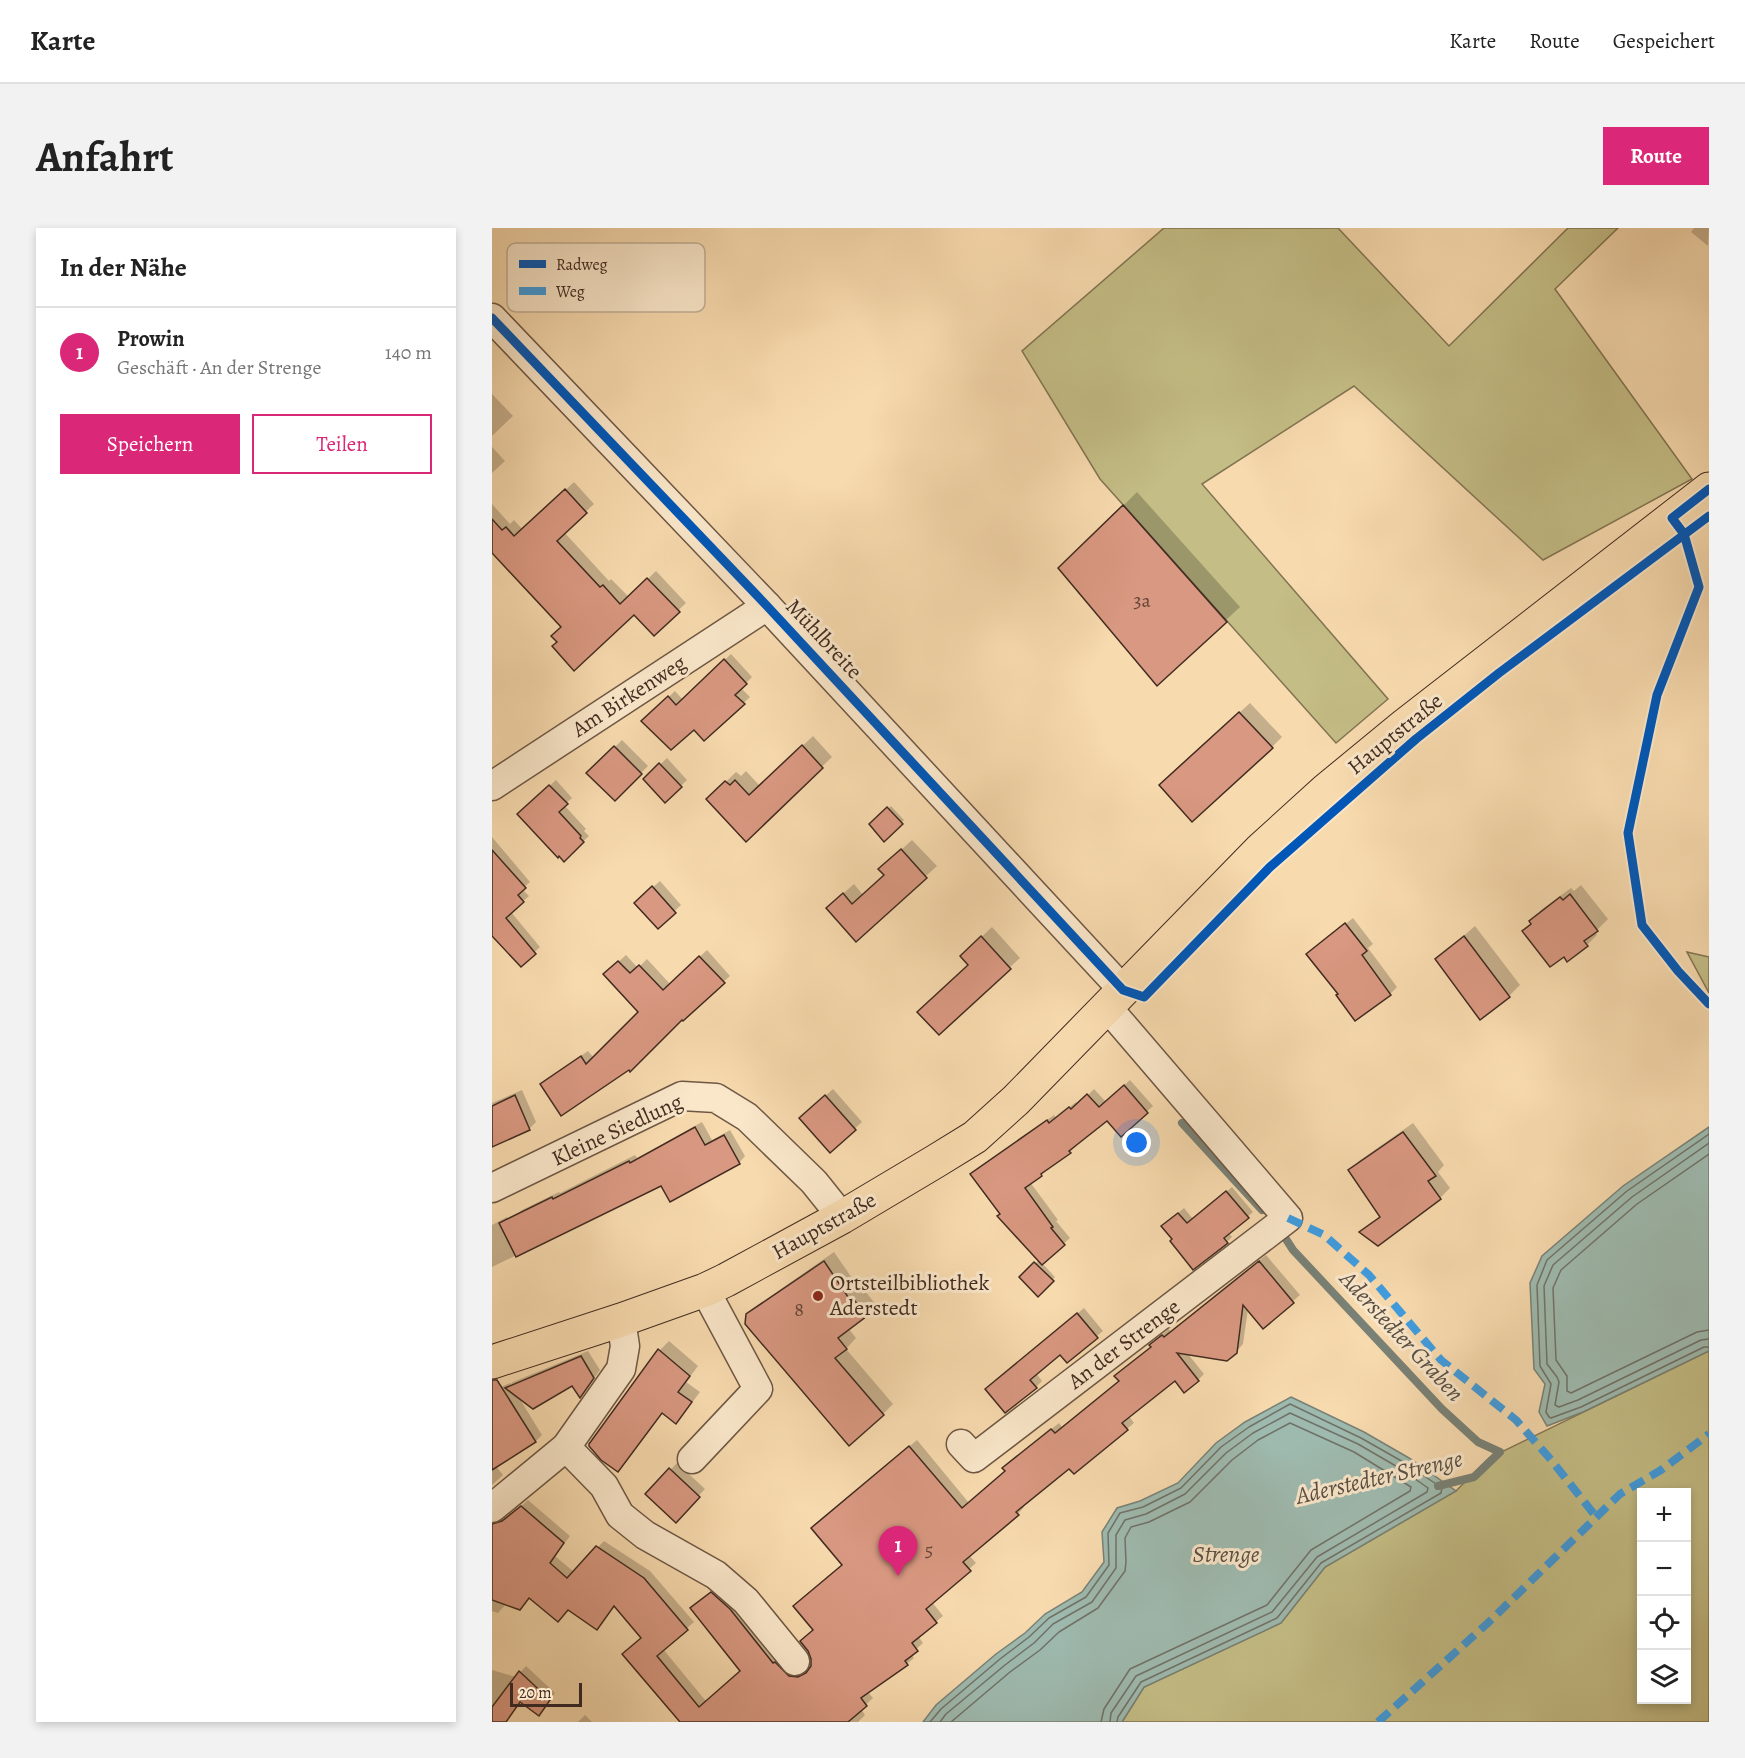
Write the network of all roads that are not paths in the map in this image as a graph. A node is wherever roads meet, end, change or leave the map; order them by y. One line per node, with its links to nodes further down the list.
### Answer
1 (492, 318): 3 (street, Mühlbreite)
2 (1709, 489): 5 (main road, Hauptstraße)
3 (767, 606): 4 (street, Am Birkenweg); 5 (street, Mühlbreite)
4 (492, 786)
5 (1115, 999): 7 (main road, Hauptstraße); 11 (street, An der Strenge)
6 (492, 1188): 7 (street, Kleine Siedlung)
7 (842, 1217): 8 (main road, Hauptstraße)
8 (705, 1290): 9 (main road, Hauptstraße); 13 (street)
9 (621, 1320): 10 (main road, Hauptstraße); 12 (street)
10 (492, 1362)
11 (961, 1444)
12 (566, 1447): 14 (street); 15 (street)
13 (692, 1459)
14 (492, 1508)
15 (795, 1661)

